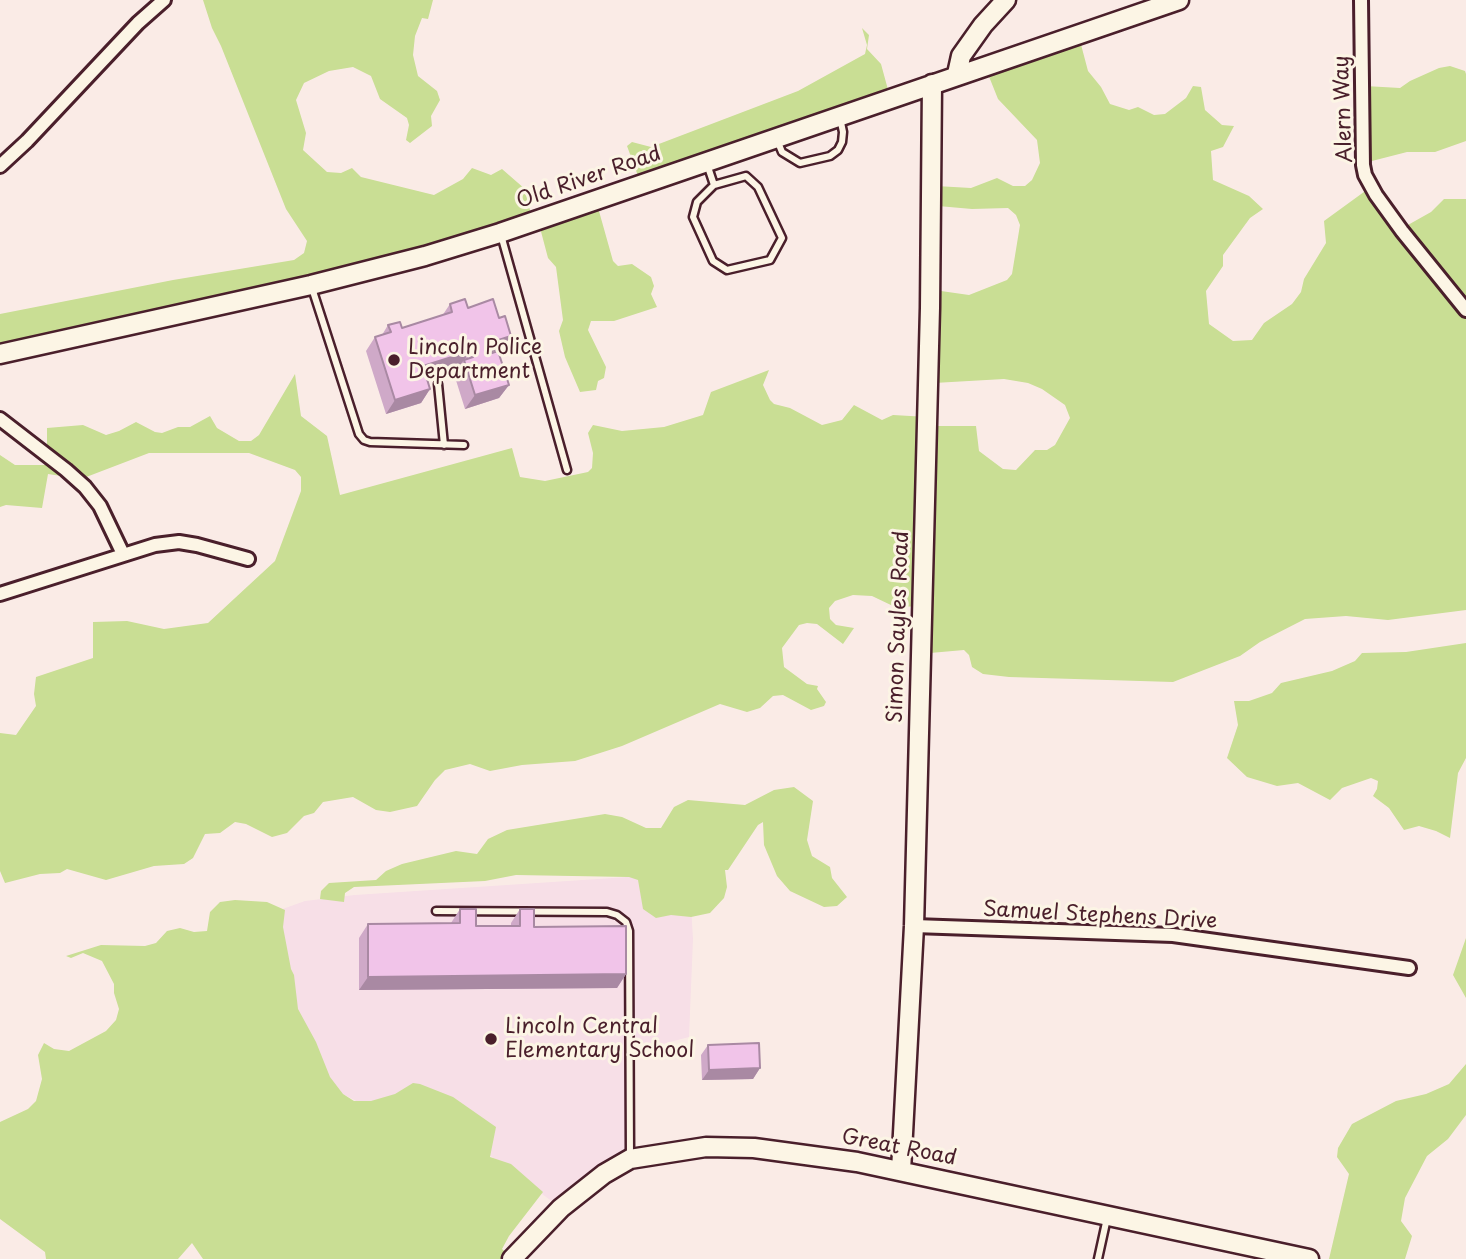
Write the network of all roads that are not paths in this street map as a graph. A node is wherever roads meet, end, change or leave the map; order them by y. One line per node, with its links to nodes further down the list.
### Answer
1 (164, 0): 10 (street)
2 (1006, 0): 5 (street)
3 (1179, 0): 5 (street, Old River Road)
4 (1362, 0): 14 (street, Alern Way)
5 (957, 75): 6 (street, Old River Road)
6 (932, 85): 7 (street, Old River Road); 25 (street, Simon Sayles Road)
7 (840, 116): 8 (street, Old River Road); 8 (lane)
8 (776, 138): 9 (street, Old River Road)
9 (706, 162): 11 (lane); 12 (street, Old River Road)
10 (0, 166)
11 (714, 185): 11 (lane)
12 (500, 233): 13 (street, Old River Road); 20 (lane)
13 (311, 285): 15 (street, Old River Road); 18 (lane)
14 (1466, 310)
15 (0, 354)
16 (438, 384): 18 (lane)
17 (0, 419): 21 (street)
18 (444, 444): 19 (lane)
19 (464, 445)
20 (567, 470)
21 (123, 554): 22 (street); 23 (street)
22 (248, 559)
23 (0, 594)
24 (436, 911): 27 (lane)
25 (914, 926): 26 (street, Samuel Stephens Drive); 28 (street, Simon Sayles Road)
26 (1409, 968)
27 (630, 1159): 28 (street, Great Road); 30 (street, Great Road)
28 (901, 1171): 29 (street, Great Road)
29 (1108, 1216): 31 (lane); 32 (street, Great Road)
30 (512, 1259)
31 (1098, 1259)
32 (1308, 1259)

